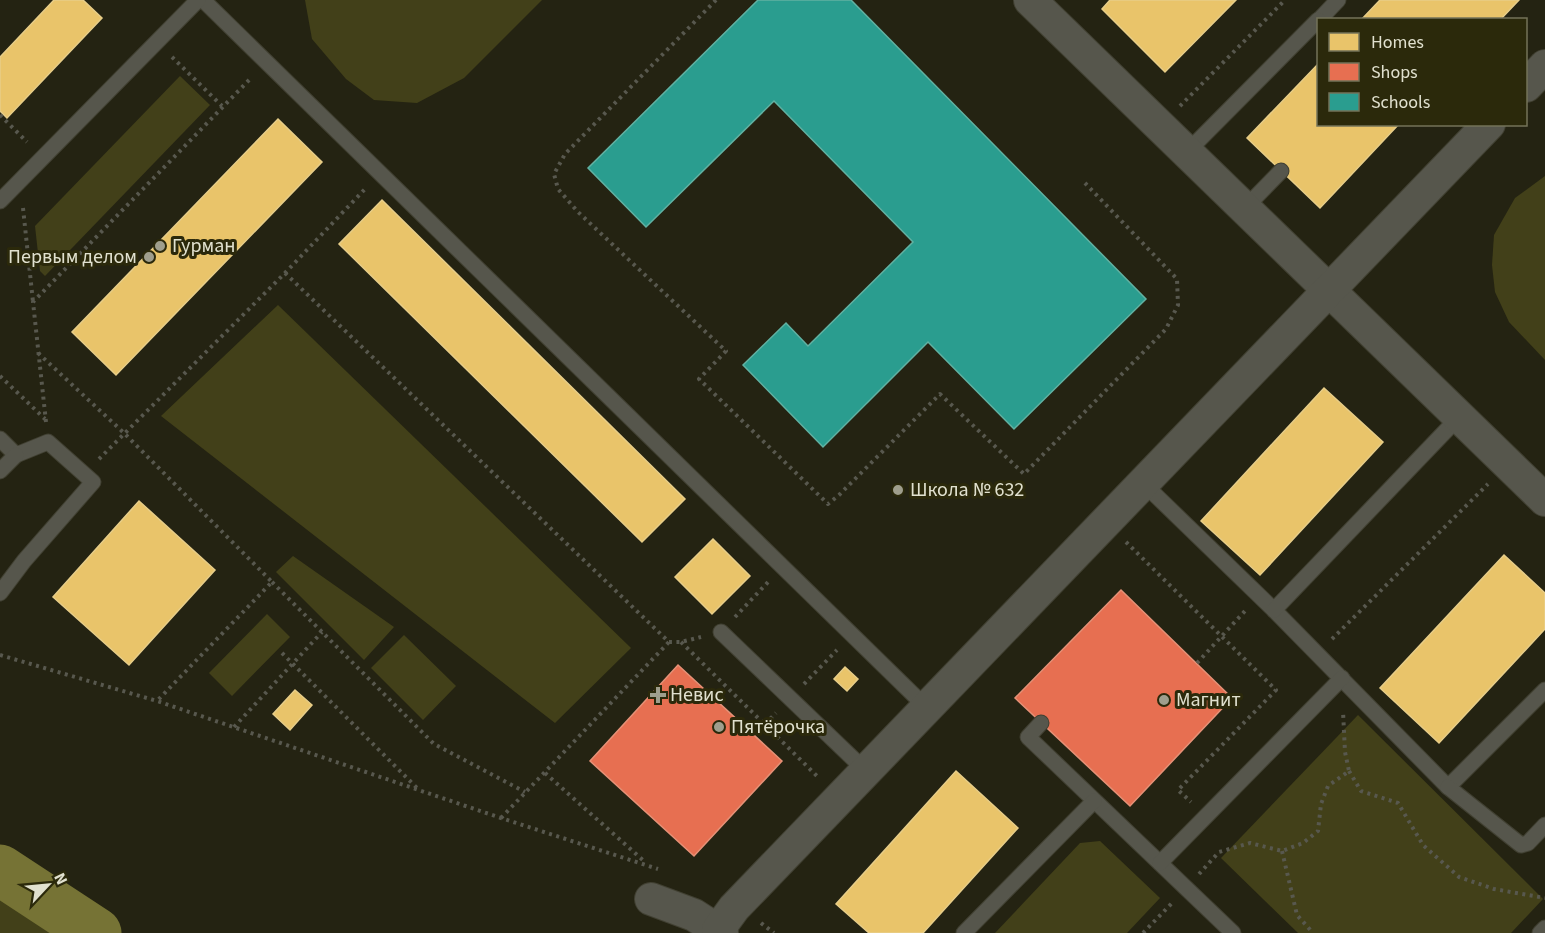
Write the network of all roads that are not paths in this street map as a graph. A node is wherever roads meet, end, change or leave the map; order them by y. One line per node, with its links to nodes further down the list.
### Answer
1 (198, 0): 12 (lane)
2 (203, 0): 26 (lane)
3 (1030, 0): 10 (street)
4 (1338, 0): 5 (lane)
5 (1321, 18)
6 (1317, 22): 10 (lane)
7 (1545, 66): 8 (street)
8 (1527, 85)
9 (1487, 126): 14 (street)
10 (1186, 153): 13 (street)
11 (1281, 171): 13 (lane)
12 (0, 201)
13 (1244, 209): 14 (street)
14 (1329, 291): 15 (street); 19 (street)
15 (1459, 417): 20 (street); 22 (lane)
16 (0, 439): 17 (lane)
17 (16, 455): 18 (lane); 21 (lane)
18 (0, 471)
19 (1143, 483): 22 (lane); 26 (street)
20 (1545, 500)
21 (0, 593)
22 (1275, 610): 24 (lane)
23 (721, 632): 28 (lane)
24 (1342, 678): 29 (lane); 32 (lane)
25 (1545, 690): 29 (lane)
26 (927, 708): 28 (street)
27 (1041, 723): 30 (lane)
28 (866, 771): 35 (street)
29 (1448, 787): 31 (lane)
30 (1094, 801): 32 (lane); 36 (lane)
31 (1545, 825)
32 (1160, 864): 37 (lane)
33 (651, 899): 35 (street)
34 (1545, 928): 38 (lane)
35 (720, 931)
36 (964, 933)
37 (1233, 933)
38 (1540, 933)

